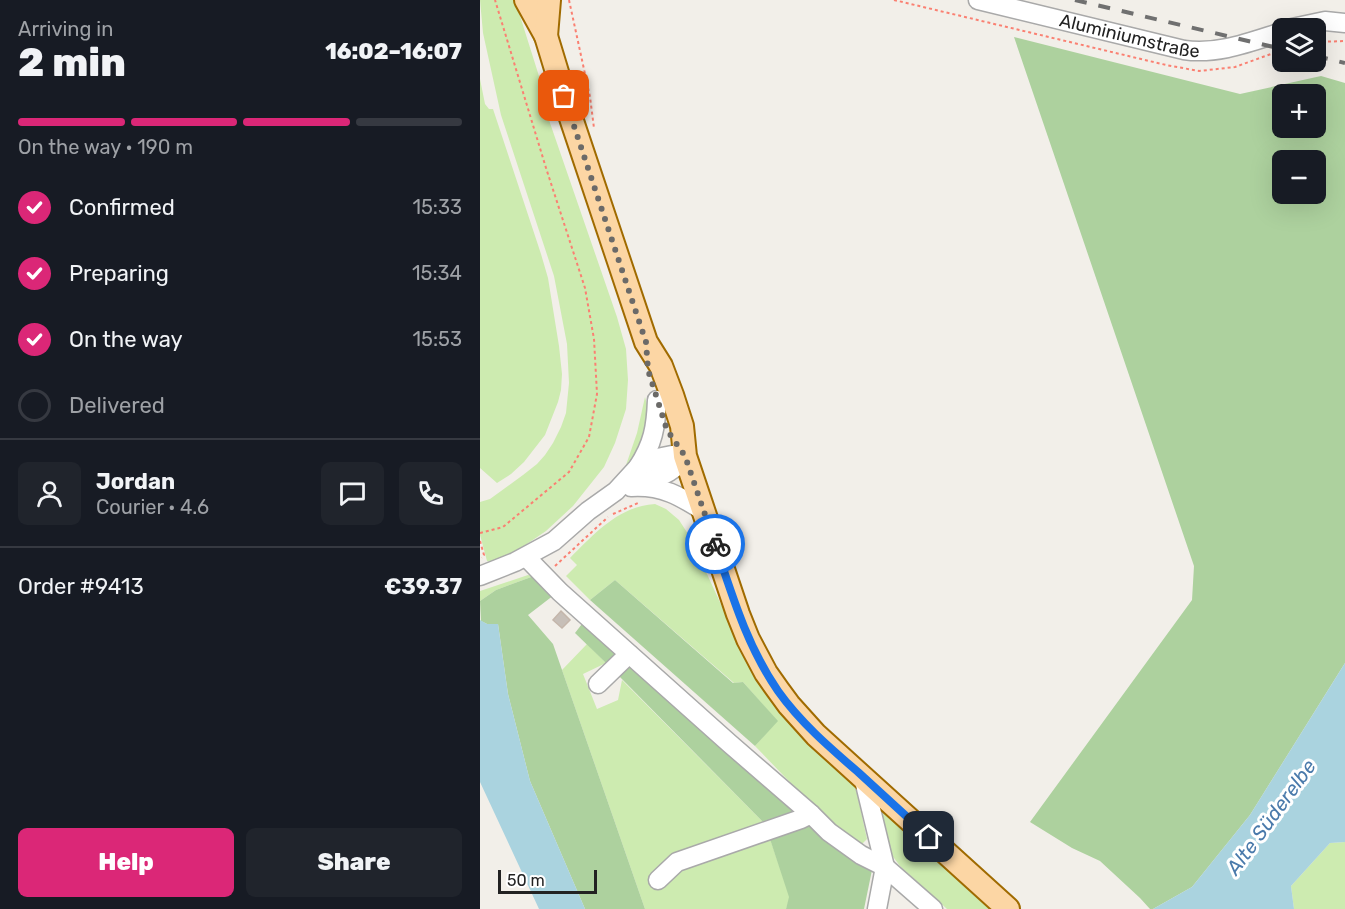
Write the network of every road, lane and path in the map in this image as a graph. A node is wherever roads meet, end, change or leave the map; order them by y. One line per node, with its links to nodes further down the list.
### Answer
1 (495, 0): 20 (path)
2 (526, 0): 9 (main road)
3 (549, 0): 9 (main road)
4 (569, 0): 12 (path)
5 (978, 0): 8 (street, Aluminiumstraße)
6 (1326, 21): 7 (street)
7 (1345, 23)
8 (1272, 35)
9 (546, 36): 13 (main road)
10 (1345, 41): 11 (path)
11 (1326, 42)
12 (594, 134)
13 (646, 342): 14 (main road); 15 (main road)
14 (657, 400): 15 (main road); 16 (street)
15 (685, 456): 16 (street); 17 (street); 19 (main road)
16 (638, 467): 17 (street)
17 (624, 489): 19 (street); 22 (street)
18 (645, 501): 22 (path)
19 (705, 512): 26 (main road)
20 (480, 533)
21 (480, 541): 23 (path)
22 (532, 563): 23 (street); 24 (street)
23 (482, 569)
24 (629, 654): 25 (street); 27 (street)
25 (598, 684)
26 (862, 776): 28 (street); 32 (main road)
27 (811, 814): 28 (street); 29 (street)
28 (885, 867): 30 (street); 31 (street)
29 (658, 880)
30 (877, 909)
31 (933, 909)
32 (1008, 909)

